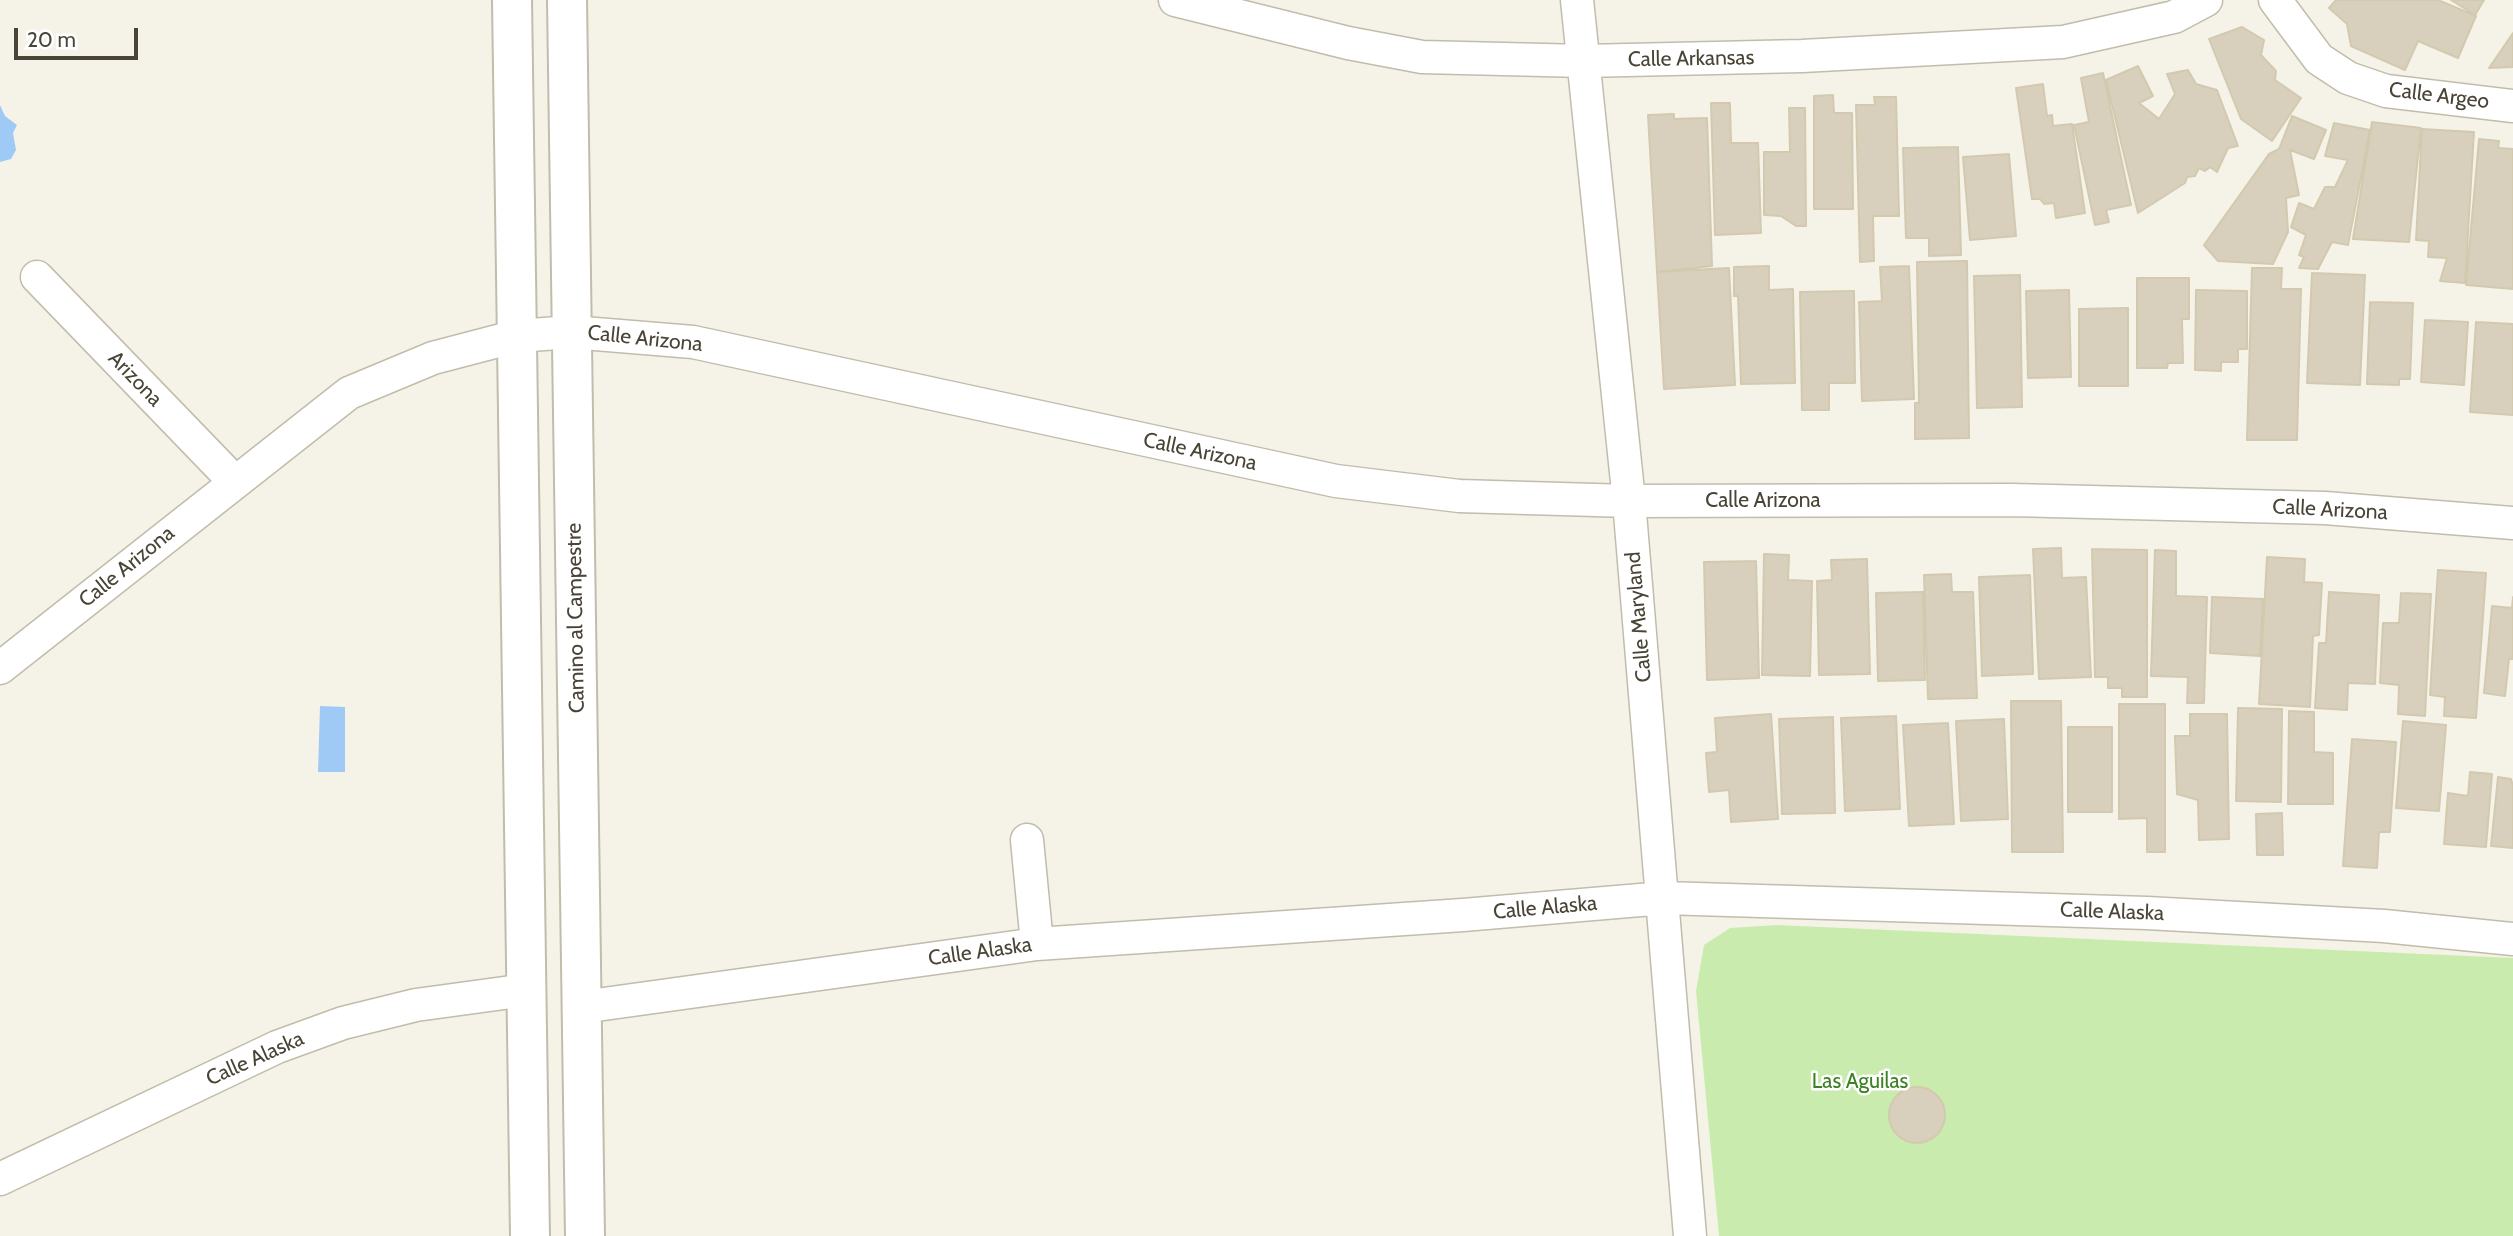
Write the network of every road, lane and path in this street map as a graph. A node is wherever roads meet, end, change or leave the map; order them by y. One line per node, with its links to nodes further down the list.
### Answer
1 (512, 0): 11 (street)
2 (567, 0): 10 (street, Camino al Campestre)
3 (1175, 0): 7 (street, Calle Arkansas)
4 (1577, 0): 7 (street, Calle Maryland)
5 (2206, 0): 7 (street, Calle Arkansas)
6 (2276, 0): 8 (street, Calle Argeo)
7 (1584, 61): 13 (street, Calle Maryland)
8 (2513, 106)
9 (37, 277): 12 (street, Arizona)
10 (571, 332): 11 (street, Calle Arizona); 13 (street, Calle Arizona); 21 (street, Camino al Campestre)
11 (517, 336): 12 (street, Calle Arizona); 20 (street)
12 (234, 481): 15 (street, Calle Arizona)
13 (1629, 501): 14 (street, Calle Arizona); 17 (street, Calle Maryland)
14 (2513, 523)
15 (0, 668)
16 (1027, 840): 19 (street)
17 (1664, 898): 18 (street, Calle Alaska); 19 (street, Calle Alaska); 25 (street, Calle Maryland)
18 (2513, 939)
19 (1037, 944): 21 (street, Calle Alaska)
20 (526, 990): 22 (street, Calle Alaska); 23 (street)
21 (582, 1007): 24 (street, Camino al Campestre)
22 (0, 1179)
23 (530, 1236)
24 (585, 1236)
25 (1690, 1236)

